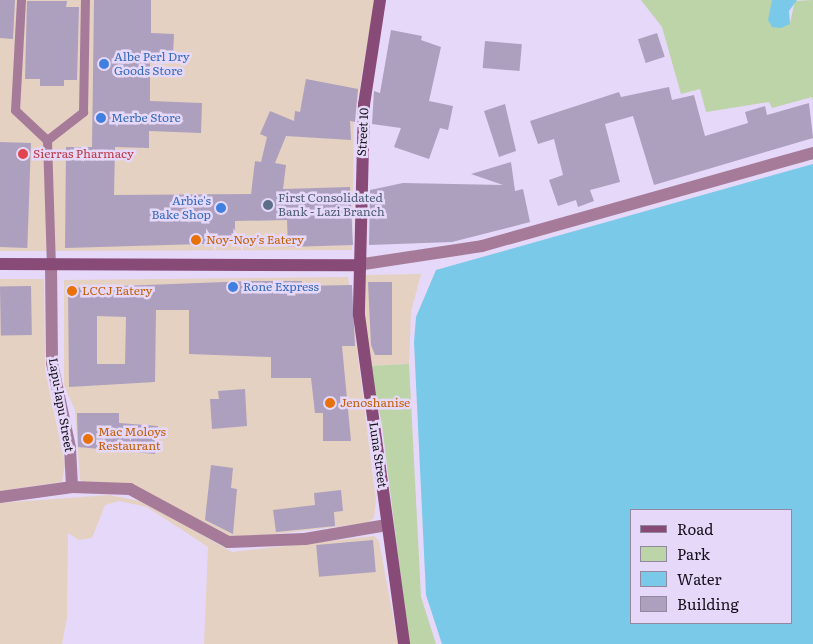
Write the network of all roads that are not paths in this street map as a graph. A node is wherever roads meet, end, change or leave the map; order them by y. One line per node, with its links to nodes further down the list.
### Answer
1 (20, 0): 4 (lane)
2 (85, 0): 4 (lane)
3 (380, 0): 8 (street, Street 10)
4 (47, 140): 7 (lane)
5 (813, 153): 8 (street)
6 (0, 264): 7 (street)
7 (51, 264): 8 (street); 9 (street, Lapu-lapu Street)
8 (357, 265): 11 (street, Luna Street)
9 (72, 487): 10 (street); 11 (street)
10 (0, 497)
11 (387, 525): 12 (street, Luna Street)
12 (404, 644)

